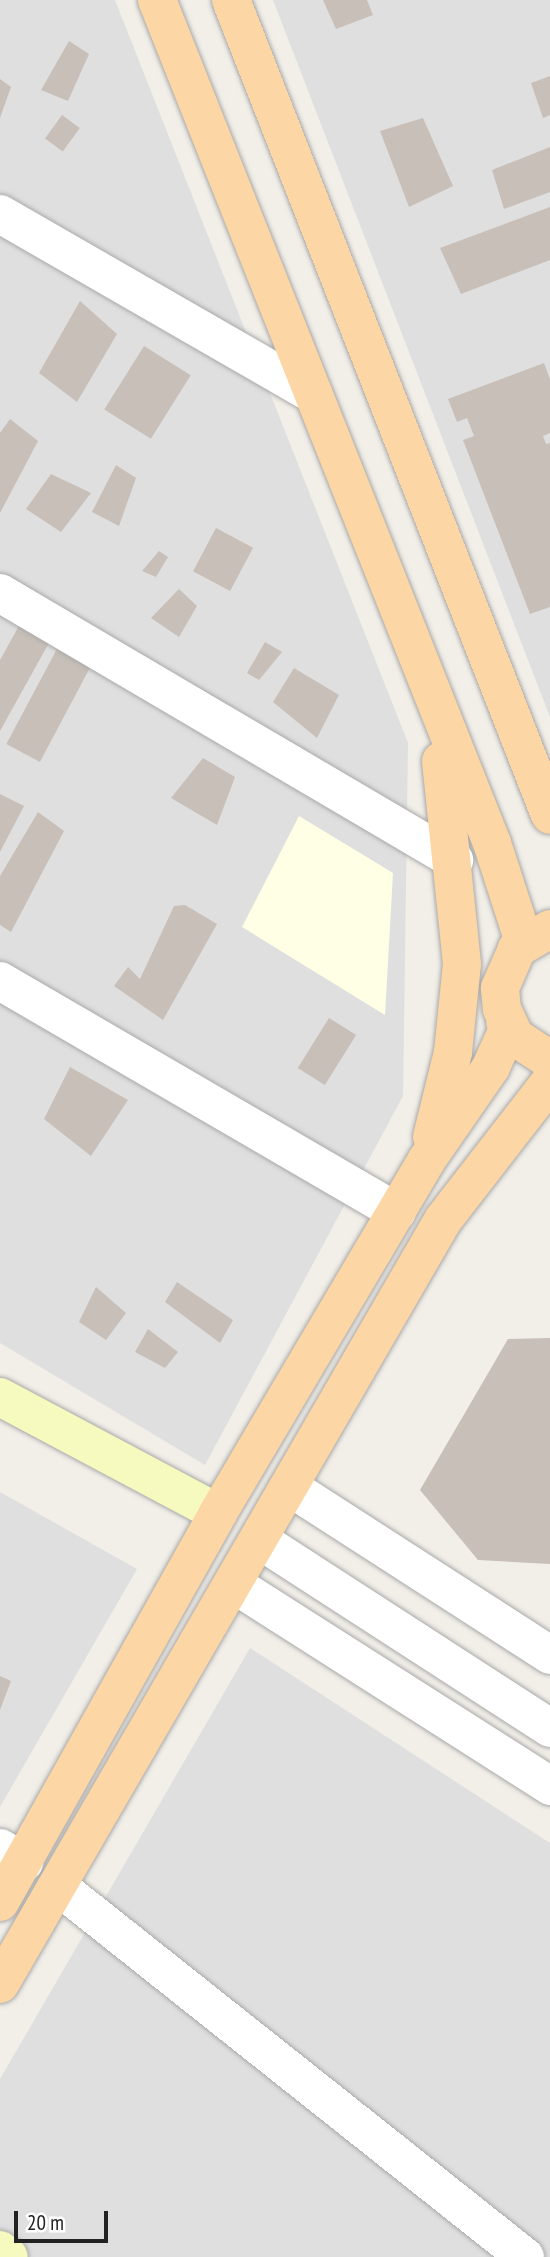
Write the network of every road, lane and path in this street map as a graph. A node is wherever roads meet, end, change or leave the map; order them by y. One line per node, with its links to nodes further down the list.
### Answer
1 (158, 0): 4 (main road)
2 (231, 0): 7 (main road)
3 (0, 214): 4 (street)
4 (313, 394): 6 (main road)
5 (0, 593): 8 (street)
6 (411, 644): 8 (main road); 9 (main road)
7 (550, 815)
8 (454, 860): 14 (main road)
9 (537, 935): 11 (main road)
10 (0, 981): 15 (street)
11 (505, 1020): 12 (main road); 14 (main road)
12 (550, 1060)
13 (550, 1082): 17 (main road)
14 (426, 1161): 15 (main road)
15 (397, 1212): 18 (main road)
16 (0, 1398): 18 (street)
17 (291, 1488): 19 (main road); 21 (street)
18 (218, 1513): 24 (main road)
19 (261, 1541): 20 (main road); 22 (street)
20 (235, 1585): 23 (street); 25 (main road)
21 (550, 1655)
22 (550, 1728)
23 (550, 1786)
24 (12, 1855): 26 (main road)
25 (58, 1887): 27 (main road); 30 (street)
26 (0, 1902)
27 (0, 1984)
28 (0, 2250): 29 (street)
29 (9, 2257)
30 (525, 2257)

